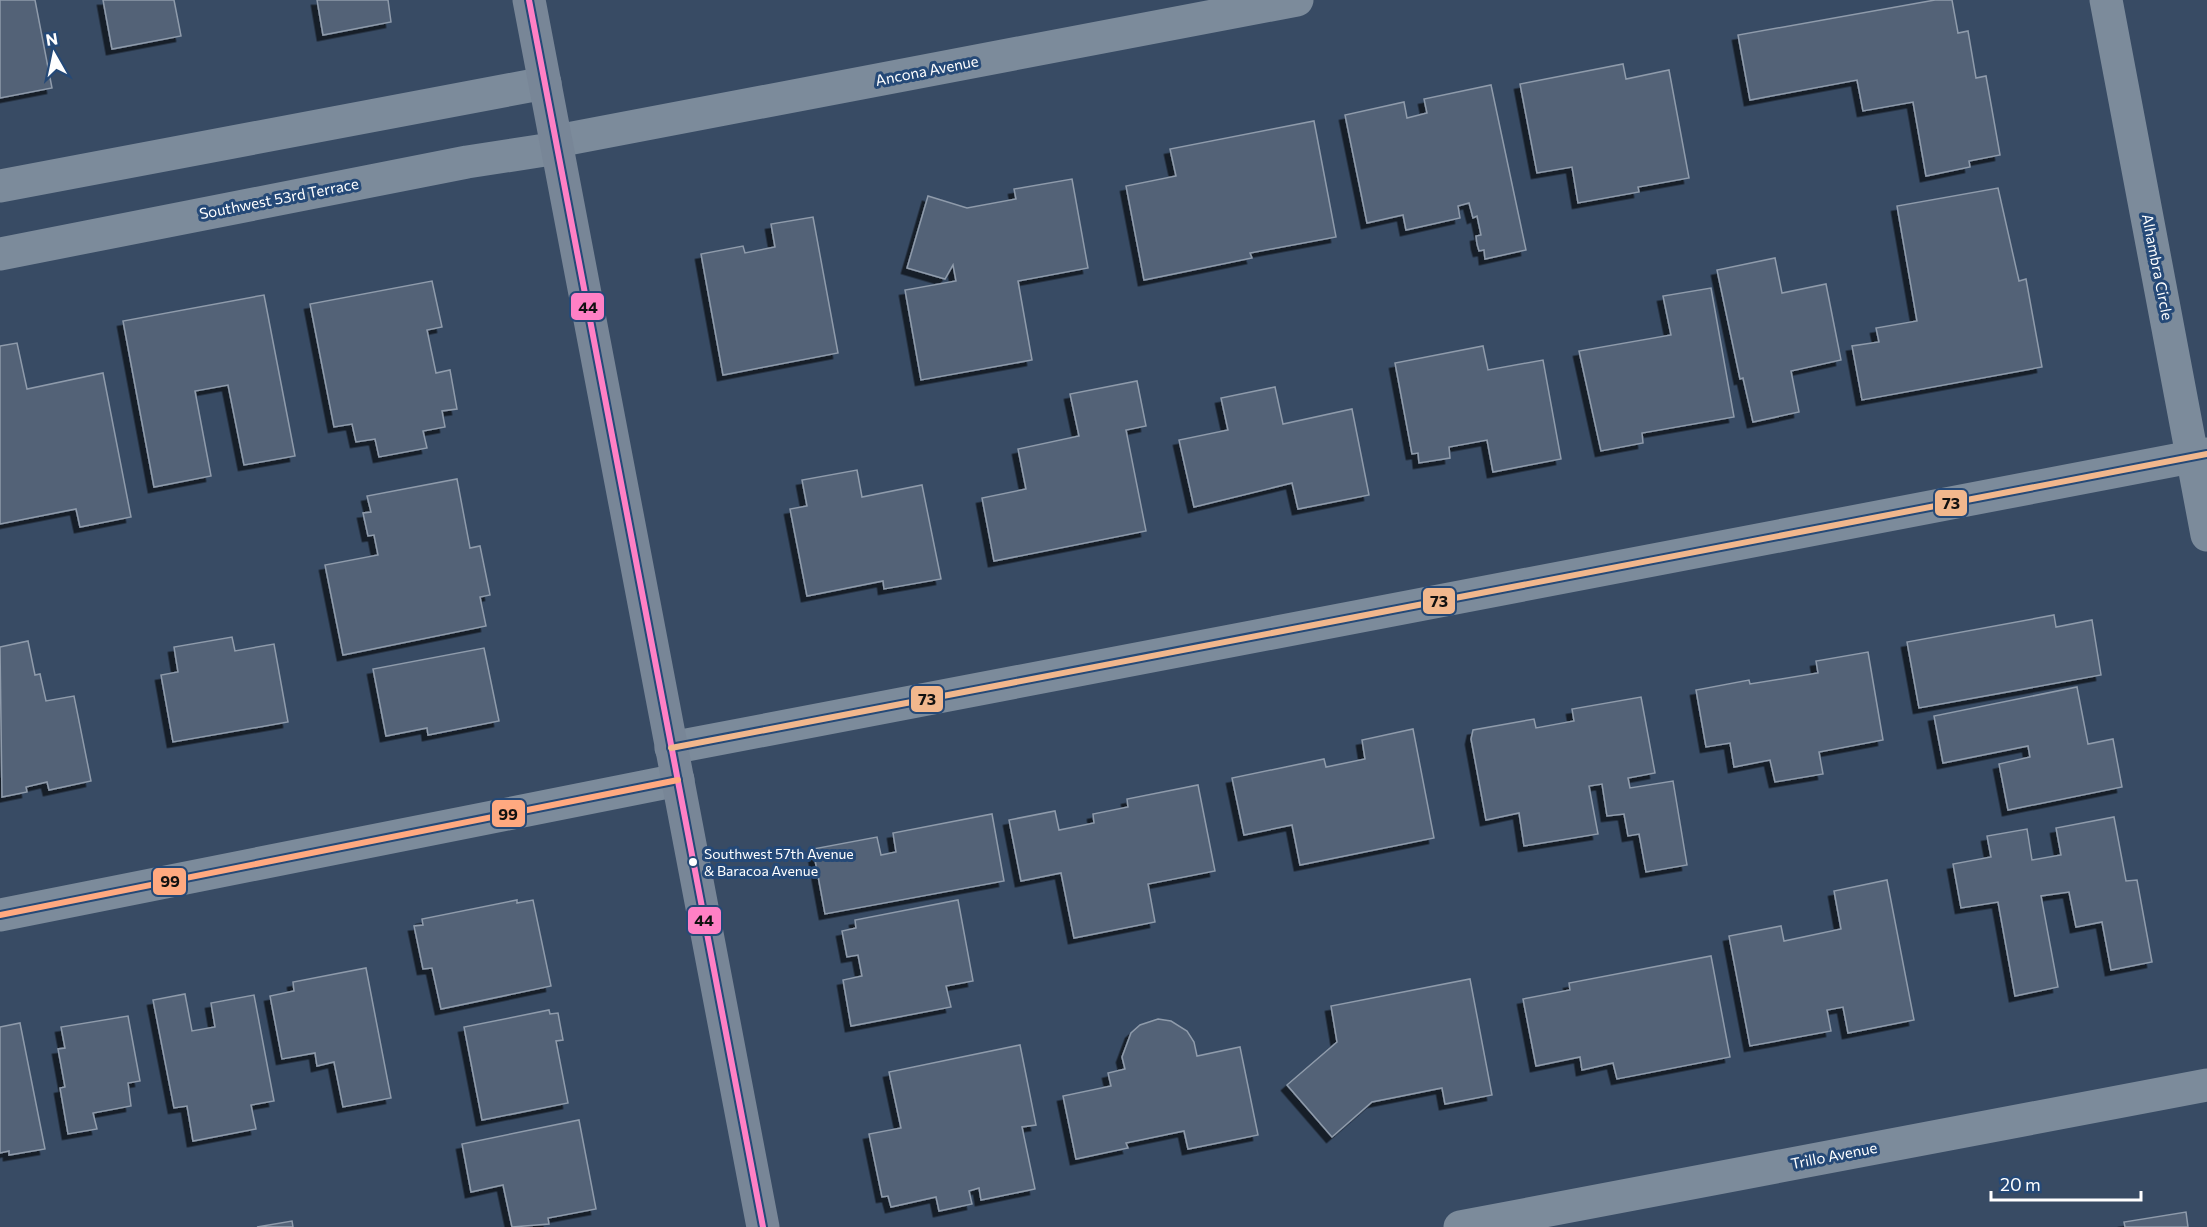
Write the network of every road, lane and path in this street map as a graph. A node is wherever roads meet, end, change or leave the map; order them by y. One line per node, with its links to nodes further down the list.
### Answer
1 (529, 0): 4 (main road)
2 (1297, 0): 5 (street, Ancona Avenue)
3 (2106, 0): 8 (street, Alhambra Circle)
4 (545, 83): 5 (main road); 6 (street)
5 (557, 144): 7 (street, Southwest 53rd Terrace); 10 (main road)
6 (0, 186)
7 (0, 254)
8 (2200, 456): 9 (street, Alhambra Circle); 10 (street)
9 (2207, 535)
10 (671, 748): 11 (main road)
11 (678, 780): 12 (street); 14 (main road)
12 (0, 915)
13 (2207, 1084): 15 (street, Trillo Avenue)
14 (763, 1227)
15 (1460, 1227)

